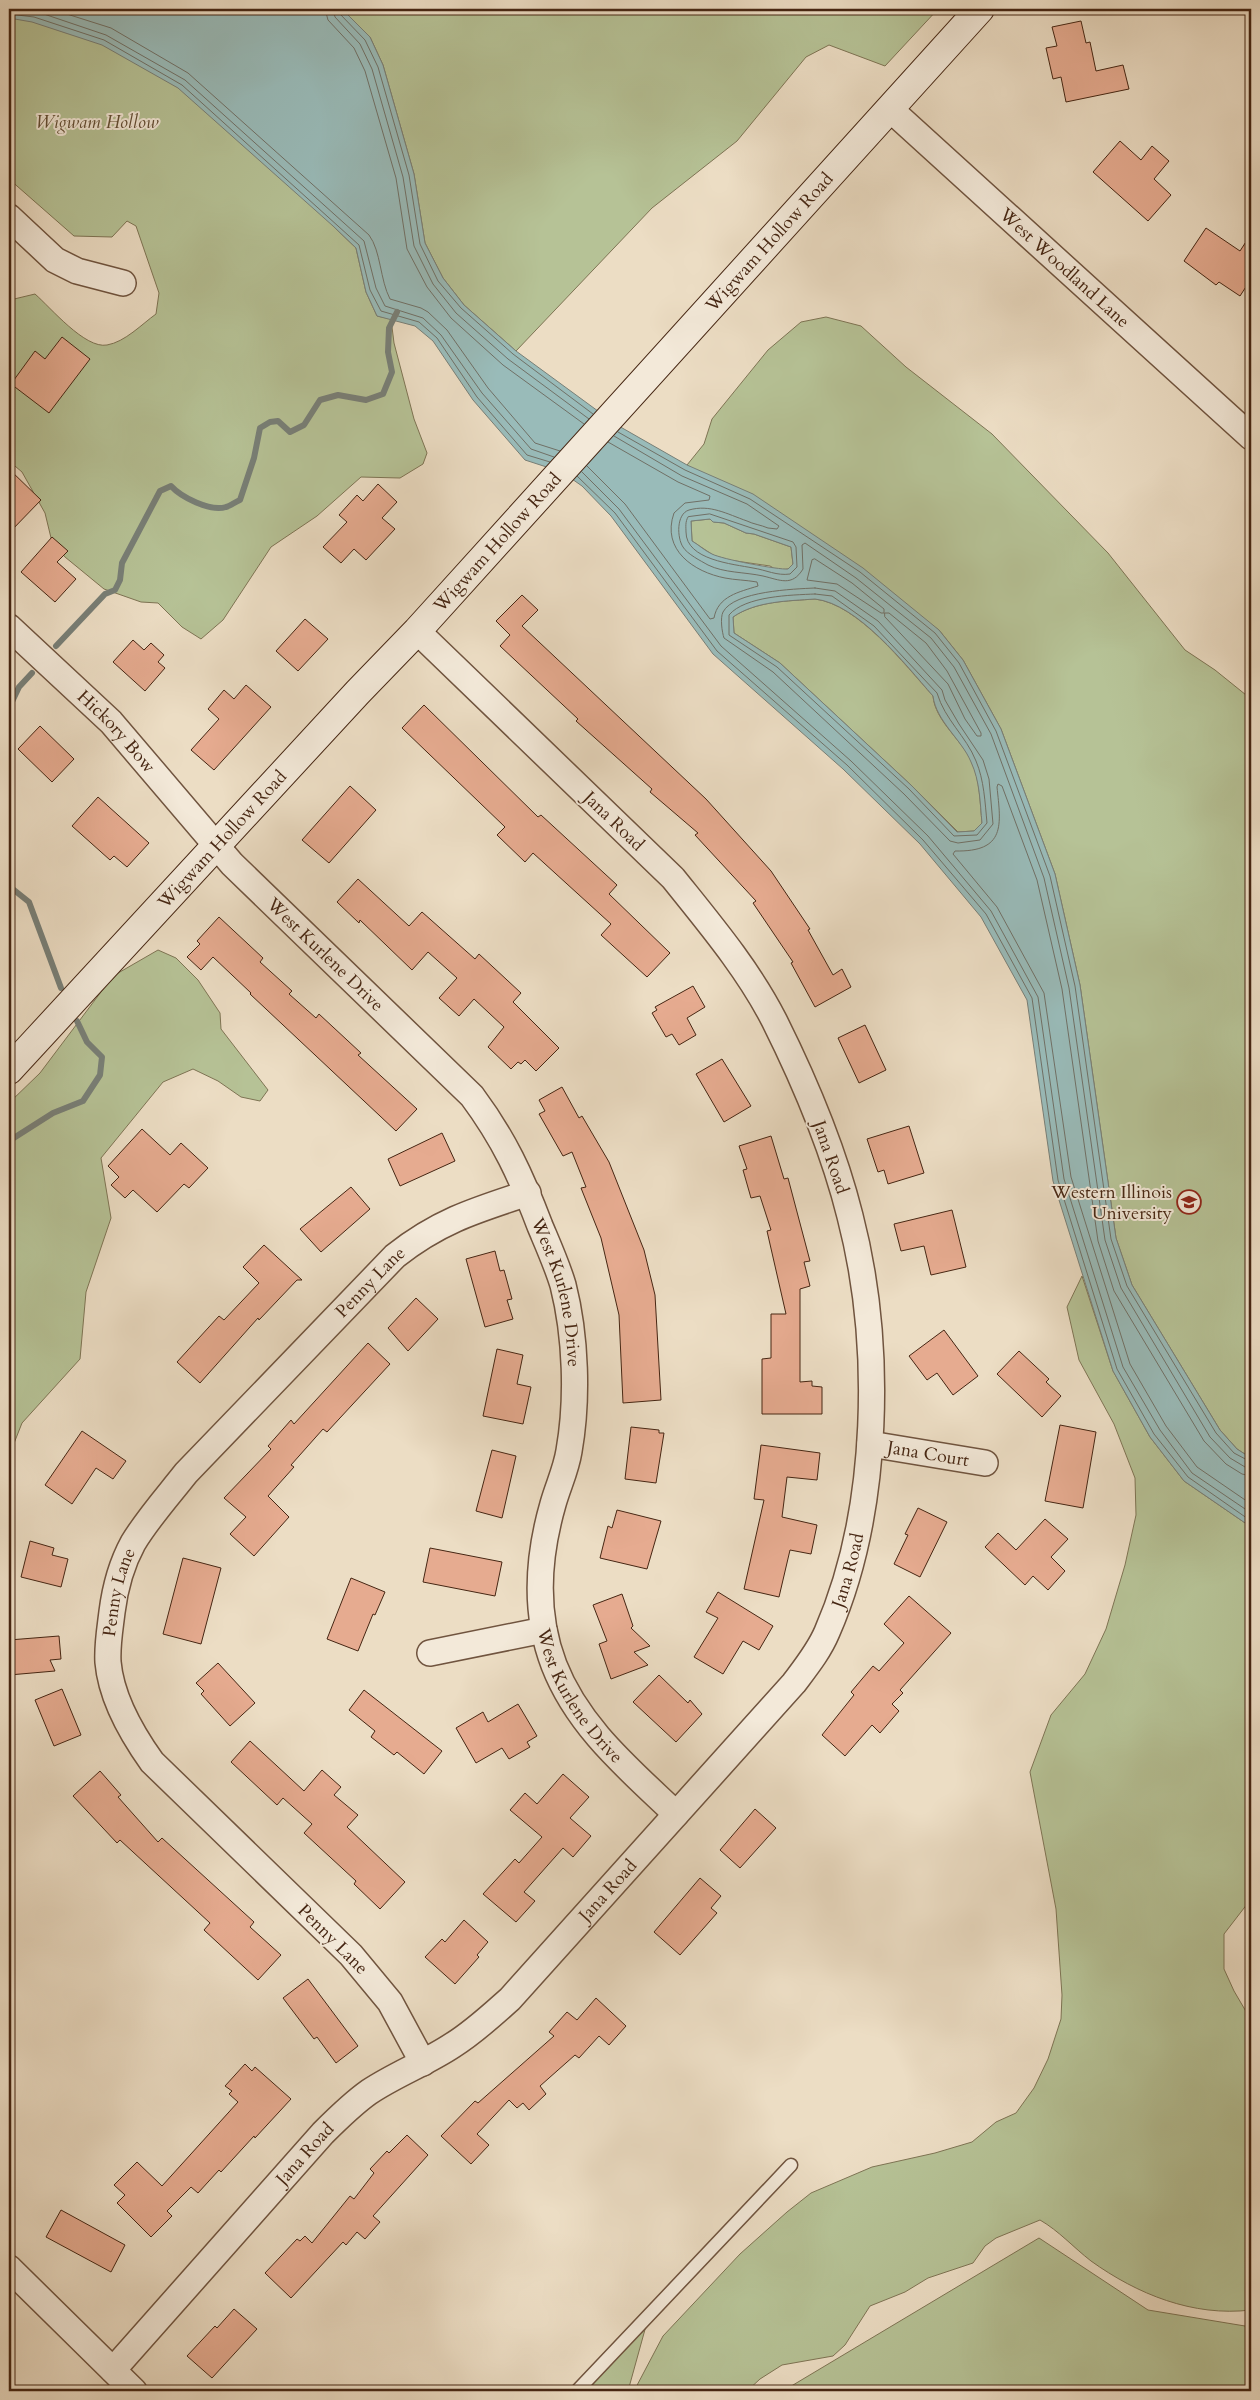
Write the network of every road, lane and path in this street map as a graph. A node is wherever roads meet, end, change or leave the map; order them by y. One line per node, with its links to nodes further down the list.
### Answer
1 (980, 9): 2 (street, Wigwam Hollow Road)
2 (890, 109): 5 (street, West Woodland Lane); 7 (street, Wigwam Hollow Road)
3 (9, 217): 4 (street)
4 (123, 282)
5 (1247, 426)
6 (9, 626): 8 (street, Hickory Bow)
7 (417, 631): 8 (street, Wigwam Hollow Road); 11 (street, Jana Road)
8 (217, 845): 9 (street, Wigwam Hollow Road); 10 (street, West Kurlene Drive)
9 (9, 1070)
10 (528, 1193): 13 (street, West Kurlene Drive); 16 (street, Penny Lane)
11 (870, 1444): 12 (street, Jana Court); 15 (street, Jana Road)
12 (985, 1463)
13 (544, 1630): 14 (street); 15 (street, West Kurlene Drive)
14 (430, 1653)
15 (676, 1814): 16 (street, Jana Road)
16 (423, 2063): 19 (street, Jana Road)
17 (791, 2165): 21 (lane)
18 (9, 2269): 19 (street)
19 (113, 2370): 20 (street)
20 (134, 2391)
21 (577, 2391)

